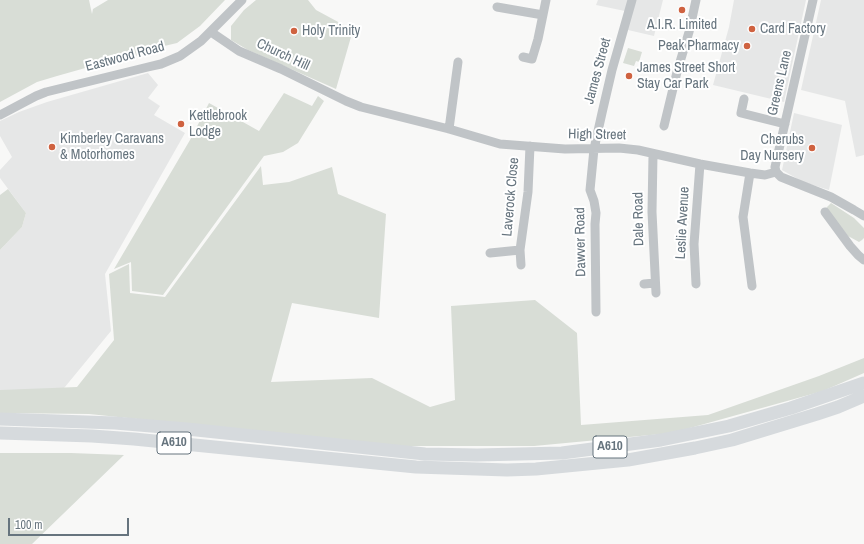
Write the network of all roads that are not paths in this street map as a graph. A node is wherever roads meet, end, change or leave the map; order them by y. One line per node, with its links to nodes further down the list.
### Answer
1 (242, 0): 8 (street, Eastwood Road)
2 (546, 0): 7 (street)
3 (632, 0): 18 (street, James Street)
4 (696, 0): 15 (street)
5 (813, 0): 14 (street, Greens Lane)
6 (497, 7): 7 (street)
7 (543, 15): 9 (street)
8 (211, 32): 12 (street, Church Hill); 13 (street, Eastwood Road)
9 (523, 57)
10 (458, 62): 16 (street)
11 (744, 99): 14 (street)
12 (346, 100): 16 (street, High Street)
13 (0, 115)
14 (785, 124): 21 (street, Greens Lane)
15 (664, 126)
16 (449, 129): 17 (street, High Street)
17 (530, 146): 18 (street, High Street); 25 (street, Laverock Close)
18 (594, 149): 19 (street, High Street); 34 (street, Dawver Road)
19 (654, 154): 20 (street, High Street); 29 (street, Dale Road)
20 (700, 164): 22 (street, High Street); 31 (street, Leslie Avenue)
21 (776, 172): 22 (street, High Street); 24 (street)
22 (750, 173): 32 (street)
23 (825, 212): 27 (street)
24 (864, 216)
25 (520, 250): 26 (street, Laverock Close); 28 (street, Laverock Close)
26 (490, 253)
27 (862, 255)
28 (521, 265)
29 (655, 283): 30 (street); 33 (street, Dale Road)
30 (644, 284)
31 (696, 284)
32 (752, 286)
33 (656, 293)
34 (596, 312)
35 (864, 383): 37 (highway, A610)
36 (864, 396): 38 (highway, A610)
37 (0, 419)
38 (0, 433)

